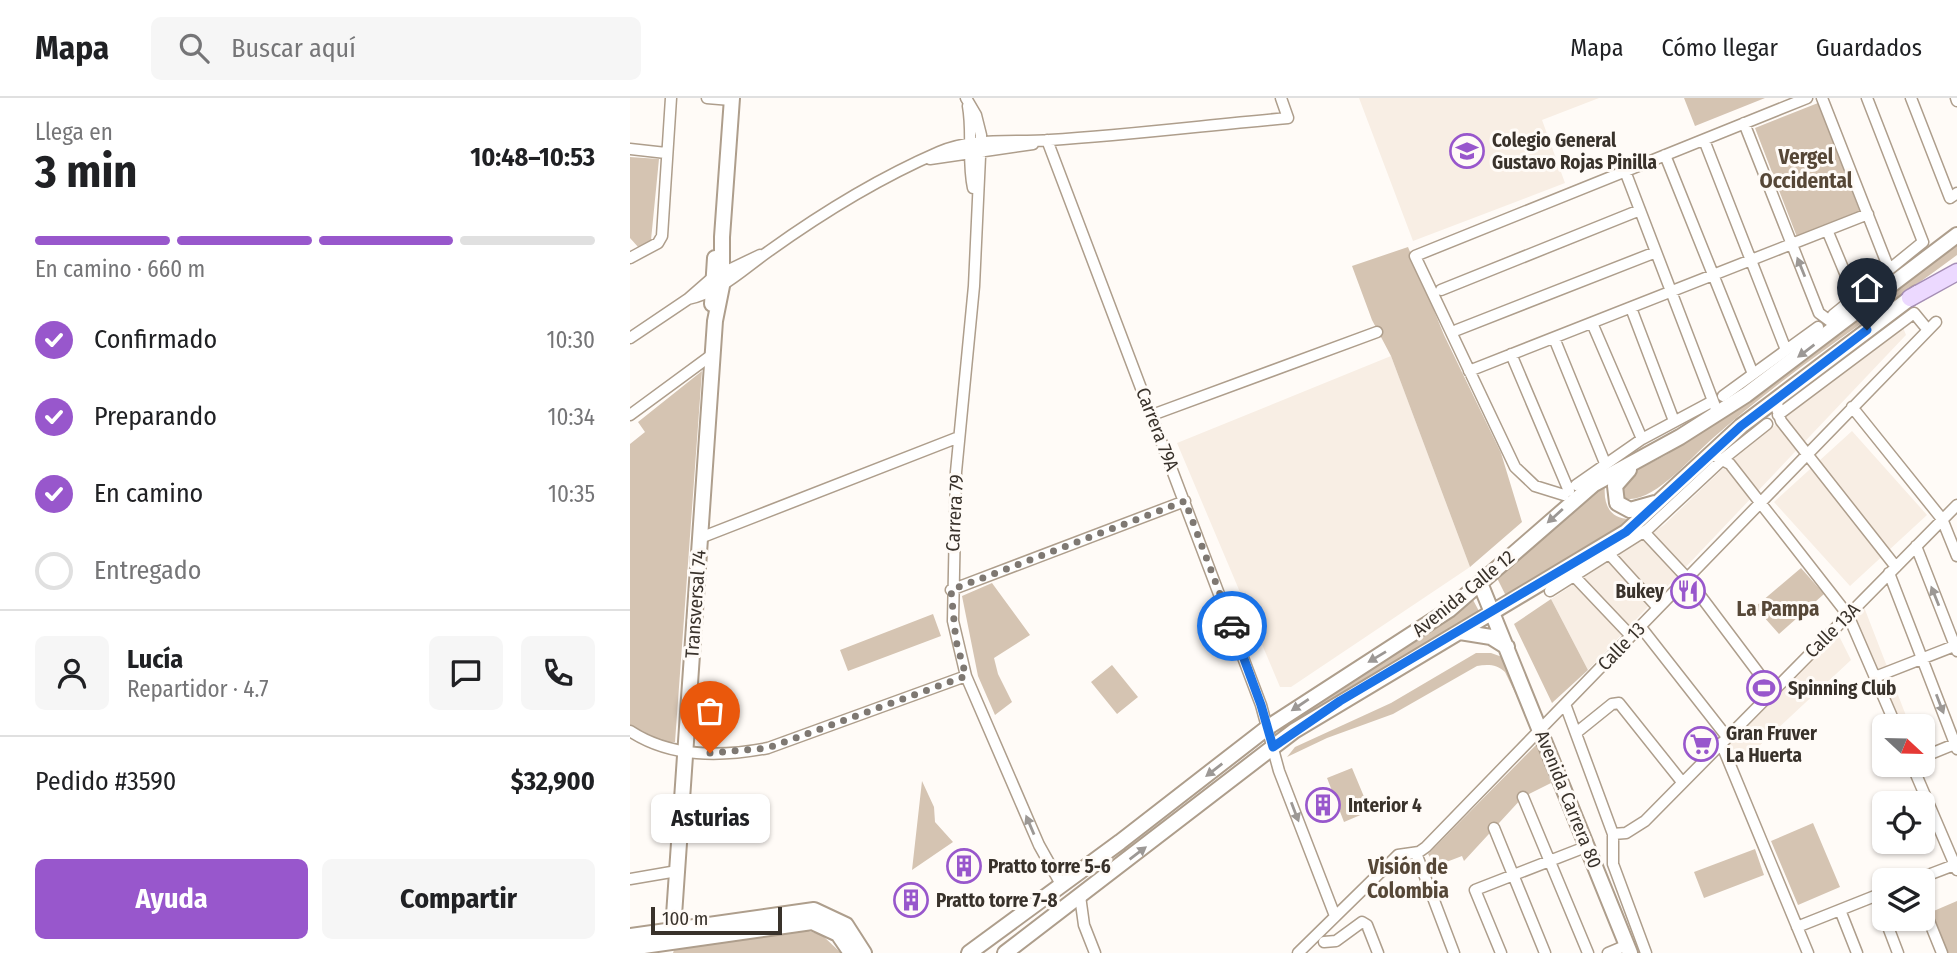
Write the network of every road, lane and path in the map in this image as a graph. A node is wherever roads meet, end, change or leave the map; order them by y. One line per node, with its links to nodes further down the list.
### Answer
1 (671, 98): 15 (street)
2 (707, 98): 9 (street)
3 (966, 98): 14 (street, Carrera 79)
4 (1281, 98): 12 (street)
5 (1807, 98): 10 (street)
6 (1822, 98): 20 (street)
7 (1867, 98): 28 (street)
8 (1911, 98): 18 (street)
9 (732, 99): 31 (main road, Transversal 74)
10 (1744, 124): 11 (street); 23 (street)
11 (1703, 140): 16 (street); 26 (street)
12 (1047, 141): 14 (street); 55 (street, Carrera 79A)
13 (630, 149): 15 (street)
14 (975, 149): 31 (street); 59 (street, Carrera 79)
15 (666, 153): 25 (street)
16 (1665, 155): 17 (street); 30 (street)
17 (1625, 171): 19 (street); 49 (street)
18 (1954, 195)
19 (1640, 210): 24 (street); 32 (street)
20 (1868, 214): 21 (street); 28 (street)
21 (1827, 230): 23 (street); 34 (street)
22 (1957, 235): 37 (main road, Avenida Calle 12)
23 (1792, 244): 26 (street); 37 (street, one-way to 23)
24 (1656, 252): 33 (street); 41 (street)
25 (632, 253)
26 (1751, 260): 30 (street); 46 (street)
27 (1957, 262): 35 (main road, Avenida Calle 12)
28 (1889, 269): 34 (street)
29 (1957, 272): 35 (main road)
30 (1713, 275): 33 (street); 50 (street)
31 (717, 282): 44 (street); 47 (main road, Transversal 74)
32 (1441, 289)
33 (1671, 292): 36 (street); 52 (street)
34 (1855, 297): 37 (street)
35 (1912, 305): 42 (street); 51 (main road, Avenida Calle 12); 56 (street)
36 (1631, 307): 39 (street); 57 (street)
37 (1836, 321): 52 (main road, Avenida Calle 12, one-way to 52)
38 (1936, 322): 42 (street, Calle 13)
39 (1592, 323): 45 (street); 60 (street)
40 (1818, 327): 46 (street)
41 (1457, 330)
42 (1928, 330): 53 (street, Calle 13)
43 (1377, 332): 55 (street)
44 (630, 338)
45 (1554, 338): 48 (street); 64 (street)
46 (1786, 350): 50 (street)
47 (713, 354): 54 (street); 72 (main road, Transversal 74)
48 (1511, 354): 49 (street); 65 (street)
49 (1469, 371): 65 (street)
50 (1753, 374): 52 (street)
51 (1779, 397): 56 (street); 63 (main road, Avenida Calle 12)
52 (1718, 403): 57 (street); 61 (main road, Avenida Calle 12)
53 (1852, 407): 62 (street, Calle 13); 70 (street)
54 (630, 415)
55 (1152, 415): 67 (street, Carrera 79A)
56 (1778, 415): 62 (street)
57 (1674, 421): 60 (street)
58 (1766, 424): 63 (street)
59 (959, 437): 72 (street); 80 (street, Carrera 79)
60 (1643, 439): 64 (street)
61 (1649, 454): 66 (main road); 79 (main road, Avenida Calle 12, one-way to 79)
62 (1806, 455): 68 (street, Calle 13); 76 (street)
63 (1717, 456): 66 (main road, Avenida Calle 12); 68 (street); 71 (street)
64 (1605, 463): 65 (street)
65 (1569, 490)
66 (1662, 500): 83 (main road, Avenida Calle 12)
67 (1185, 501): 80 (street); 96 (street, Carrera 79A)
68 (1760, 502): 78 (street, Calle 13); 84 (street)
69 (1957, 505): 70 (street, Calle 13A)
70 (1942, 519): 73 (street, Calle 13A); 75 (street)
71 (1644, 532): 74 (street); 78 (street)
72 (700, 538): 104 (main road, Transversal 74)
73 (1916, 546): 76 (street, Calle 13A); 89 (street, one-way to 73)
74 (1610, 555): 77 (street); 82 (street)
75 (1957, 556)
76 (1892, 570): 84 (street, Calle 13A); 90 (street)
77 (1575, 577): 81 (street); 87 (street)
78 (1687, 578): 82 (street, Calle 13); 93 (street)
79 (1480, 583): 83 (main road, Avenida Carrera 80); 96 (main road, Avenida Calle 12, one-way to 96)
80 (951, 590): 91 (street, Carrera 79)
81 (1550, 591)
82 (1658, 608): 85 (street, Calle 13)
83 (1492, 612): 86 (main road, Avenida Calle 12); 88 (main road, Avenida Carrera 80)
84 (1848, 615): 92 (street); 93 (street, Calle 13A)
85 (1640, 626): 87 (street, Calle 13); 100 (street)
86 (1459, 632): 88 (main road); 102 (main road, Avenida Calle 12)
87 (1631, 636): 94 (street, Calle 13)
88 (1507, 647): 97 (main road, Avenida Carrera 80)
89 (1956, 648): 90 (street)
90 (1922, 659): 92 (street); 101 (street, one-way to 101)
91 (966, 676): 104 (street); 118 (street, Carrera 79, one-way to 91)
92 (1875, 677): 95 (street)
93 (1772, 691): 100 (street, Calle 13A)
94 (1565, 704): 97 (street, Calle 13); 99 (street)
95 (1891, 714)
96 (1267, 728): 102 (street, Carrera 79A); 118 (main road, Avenida Calle 12, one-way to 118)
97 (1541, 729): 110 (main road, Avenida Carrera 80); 111 (street, Calle 13)
98 (630, 732): 104 (street)
99 (1576, 733): 106 (street); 109 (street)
100 (1724, 740): 106 (street, Calle 13A); 125 (street)
101 (1956, 745): 103 (street)
102 (1273, 747): 119 (main road, Avenida Calle 12, one-way to 102); 123 (street, Carrera 79A, one-way to 123)
103 (1936, 752)
104 (685, 753): 114 (main road, Transversal 74)
105 (1917, 777): 113 (street)
106 (1682, 782): 109 (street, Calle 13A)
107 (1523, 797): 112 (street)
108 (1494, 828): 116 (street)
109 (1613, 834): 146 (street)
110 (1588, 846): 112 (street); 132 (main road, Avenida Carrera 80)
111 (1416, 853): 123 (street, Calle 13); 141 (street)
112 (1550, 861): 116 (street); 144 (street)
113 (1956, 866): 115 (street)
114 (677, 870): 117 (street); 126 (main road, Transversal 74)
115 (1935, 873)
116 (1513, 876): 142 (street); 143 (street)
117 (630, 879)
118 (1062, 886): 135 (main road, Avenida Calle 12)
119 (1080, 896): 121 (main road, Avenida Calle 12); 124 (street)
120 (1872, 897): 122 (street)
121 (1064, 908): 124 (street); 136 (main road, Avenida Calle 12)
122 (1840, 910): 125 (street); 148 (street)
123 (1335, 916): 130 (street, Calle 13)
124 (1084, 925): 137 (street)
125 (1797, 927): 147 (street)
126 (673, 930): 129 (main road); 134 (main road)
127 (1890, 931): 149 (street)
128 (1933, 931): 150 (street)
129 (630, 936)
130 (1322, 937): 138 (street, Calle 13); 139 (street); 140 (street)
131 (630, 948): 133 (main road)
132 (1629, 949): 145 (street)
133 (851, 953)
134 (863, 953)
135 (969, 953)
136 (1005, 953)
137 (1095, 953)
138 (1298, 953)
139 (1328, 953)
140 (1378, 953)
141 (1454, 953)
142 (1501, 953)
143 (1545, 953)
144 (1588, 953)
145 (1608, 953)
146 (1646, 953)
147 (1808, 953)
148 (1857, 953)
149 (1899, 953)
150 (1941, 953)

